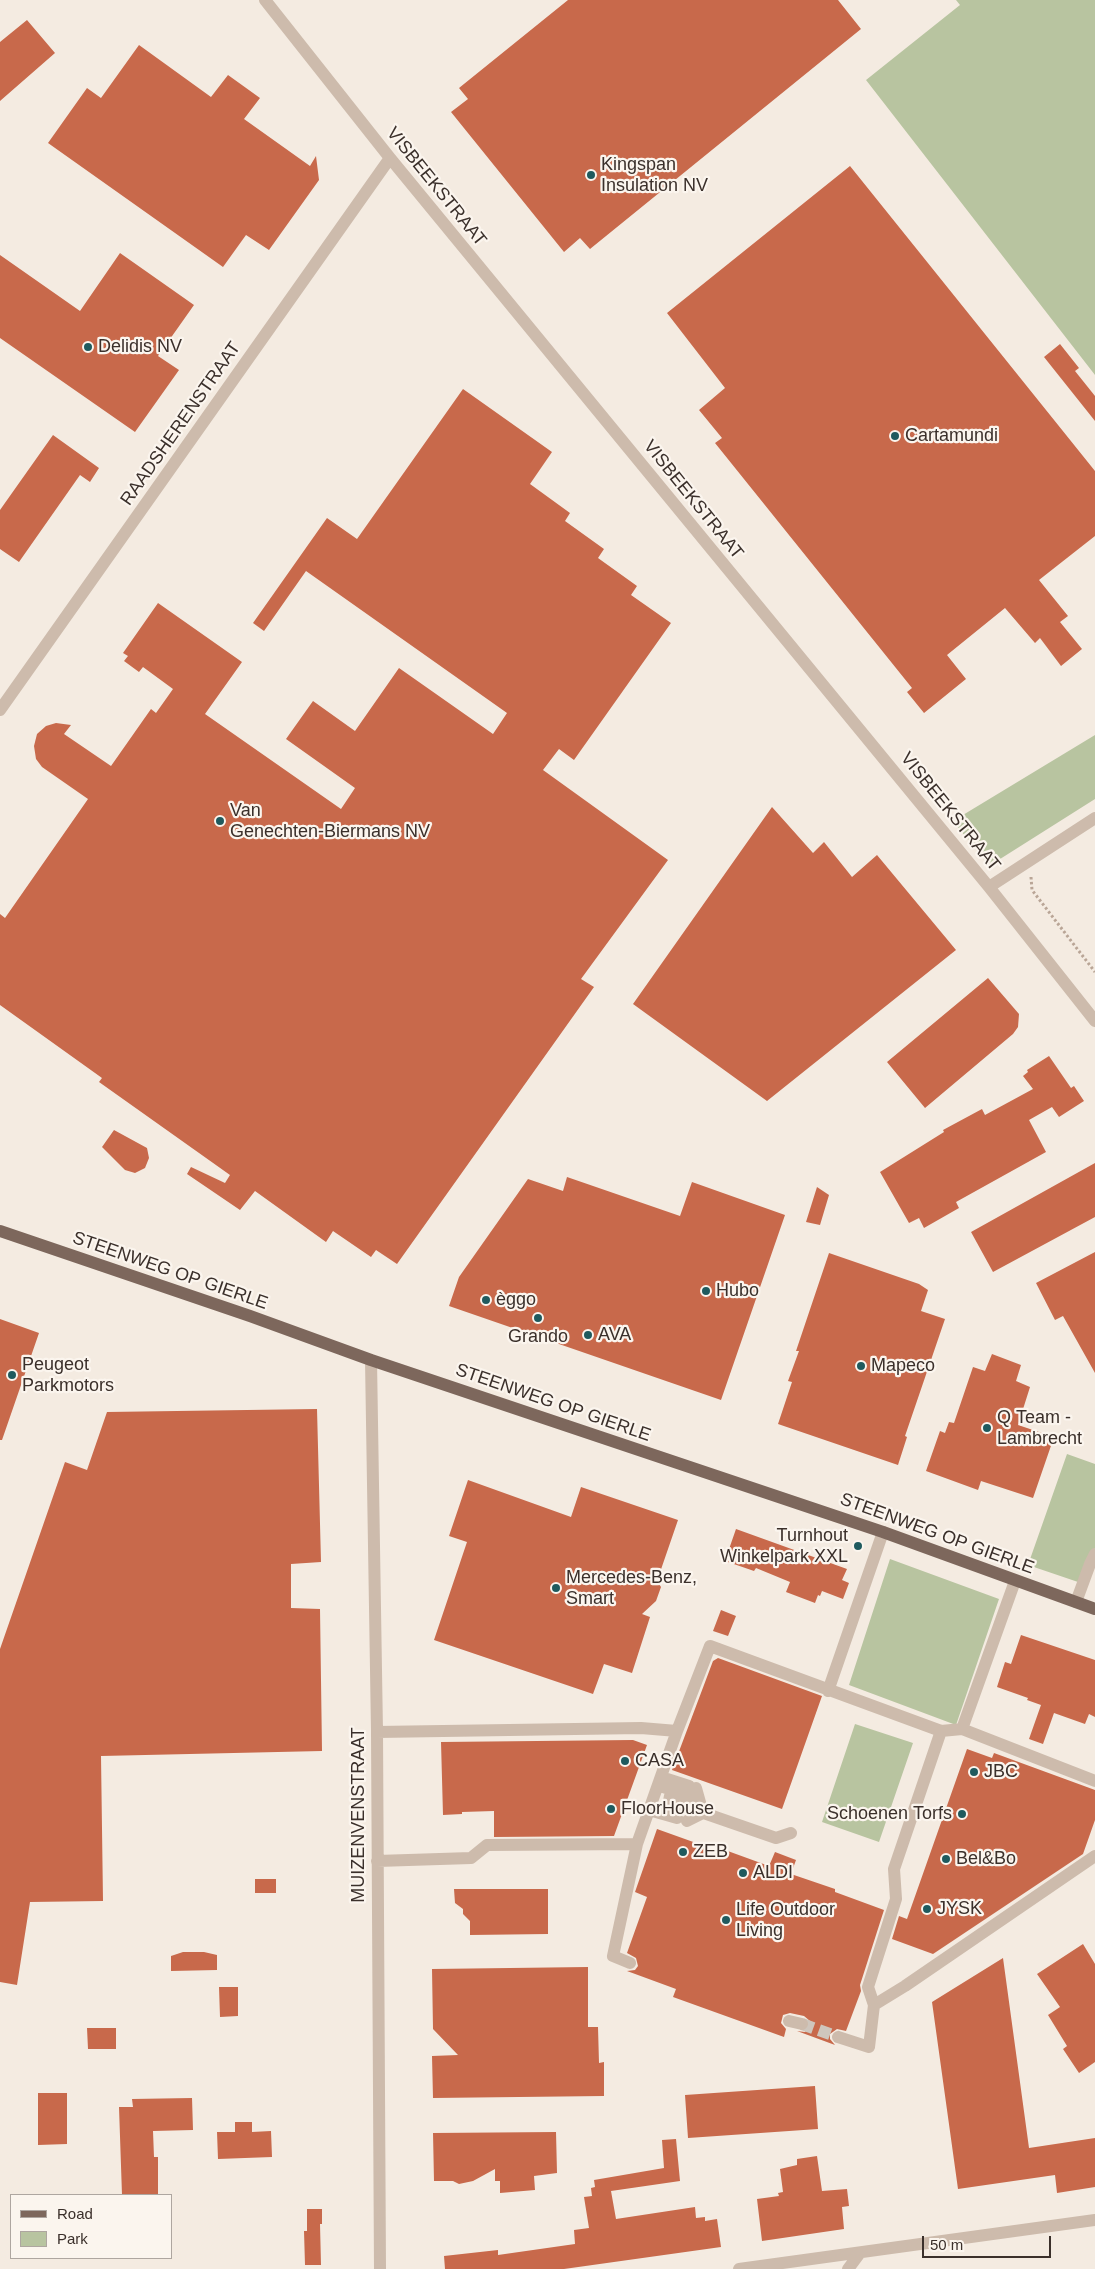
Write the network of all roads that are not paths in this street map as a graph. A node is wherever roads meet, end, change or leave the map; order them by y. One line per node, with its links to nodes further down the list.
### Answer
1 (265, 0): 2 (street, VISBEEKSTRAAT)
2 (390, 158): 3 (street, RAADSHERENSTRAAT); 5 (street, VISBEEKSTRAAT)
3 (0, 710)
4 (1095, 818): 5 (street)
5 (989, 887): 6 (street, VISBEEKSTRAAT)
6 (1095, 1021)
7 (0, 1230): 8 (main road, STEENWEG OP GIERLE)
8 (371, 1360): 9 (main road, STEENWEG OP GIERLE); 18 (street, MUIZENVENSTRAAT)
9 (883, 1532): 11 (main road, STEENWEG OP GIERLE); 14 (street)
10 (1095, 1554): 12 (street)
11 (1015, 1580): 12 (main road, STEENWEG OP GIERLE); 15 (street)
12 (1076, 1602): 13 (main road, STEENWEG OP GIERLE)
13 (1095, 1609)
14 (828, 1691): 16 (street); 17 (street)
15 (962, 1729): 17 (street); 20 (street)
16 (677, 1731): 18 (street); 19 (street)
17 (941, 1731): 28 (street)
18 (377, 1732): 26 (street, MUIZENVENSTRAAT)
19 (660, 1781): 21 (street); 22 (street); 22 (street)
20 (1095, 1781)
21 (650, 1810): 22 (street); 24 (street)
22 (703, 1813): 23 (street)
23 (791, 1833)
24 (637, 1844): 26 (street); 27 (street)
25 (1095, 1856): 28 (street)
26 (377, 1861): 35 (street, MUIZENVENSTRAAT)
27 (630, 1963)
28 (874, 2005): 31 (street)
29 (789, 2020): 30 (street)
30 (802, 2024)
31 (838, 2037)
32 (1095, 2220): 33 (street)
33 (860, 2252): 34 (street); 38 (street)
34 (799, 2260): 36 (street); 37 (street)
35 (380, 2269)
36 (739, 2269)
37 (810, 2269)
38 (848, 2269)

